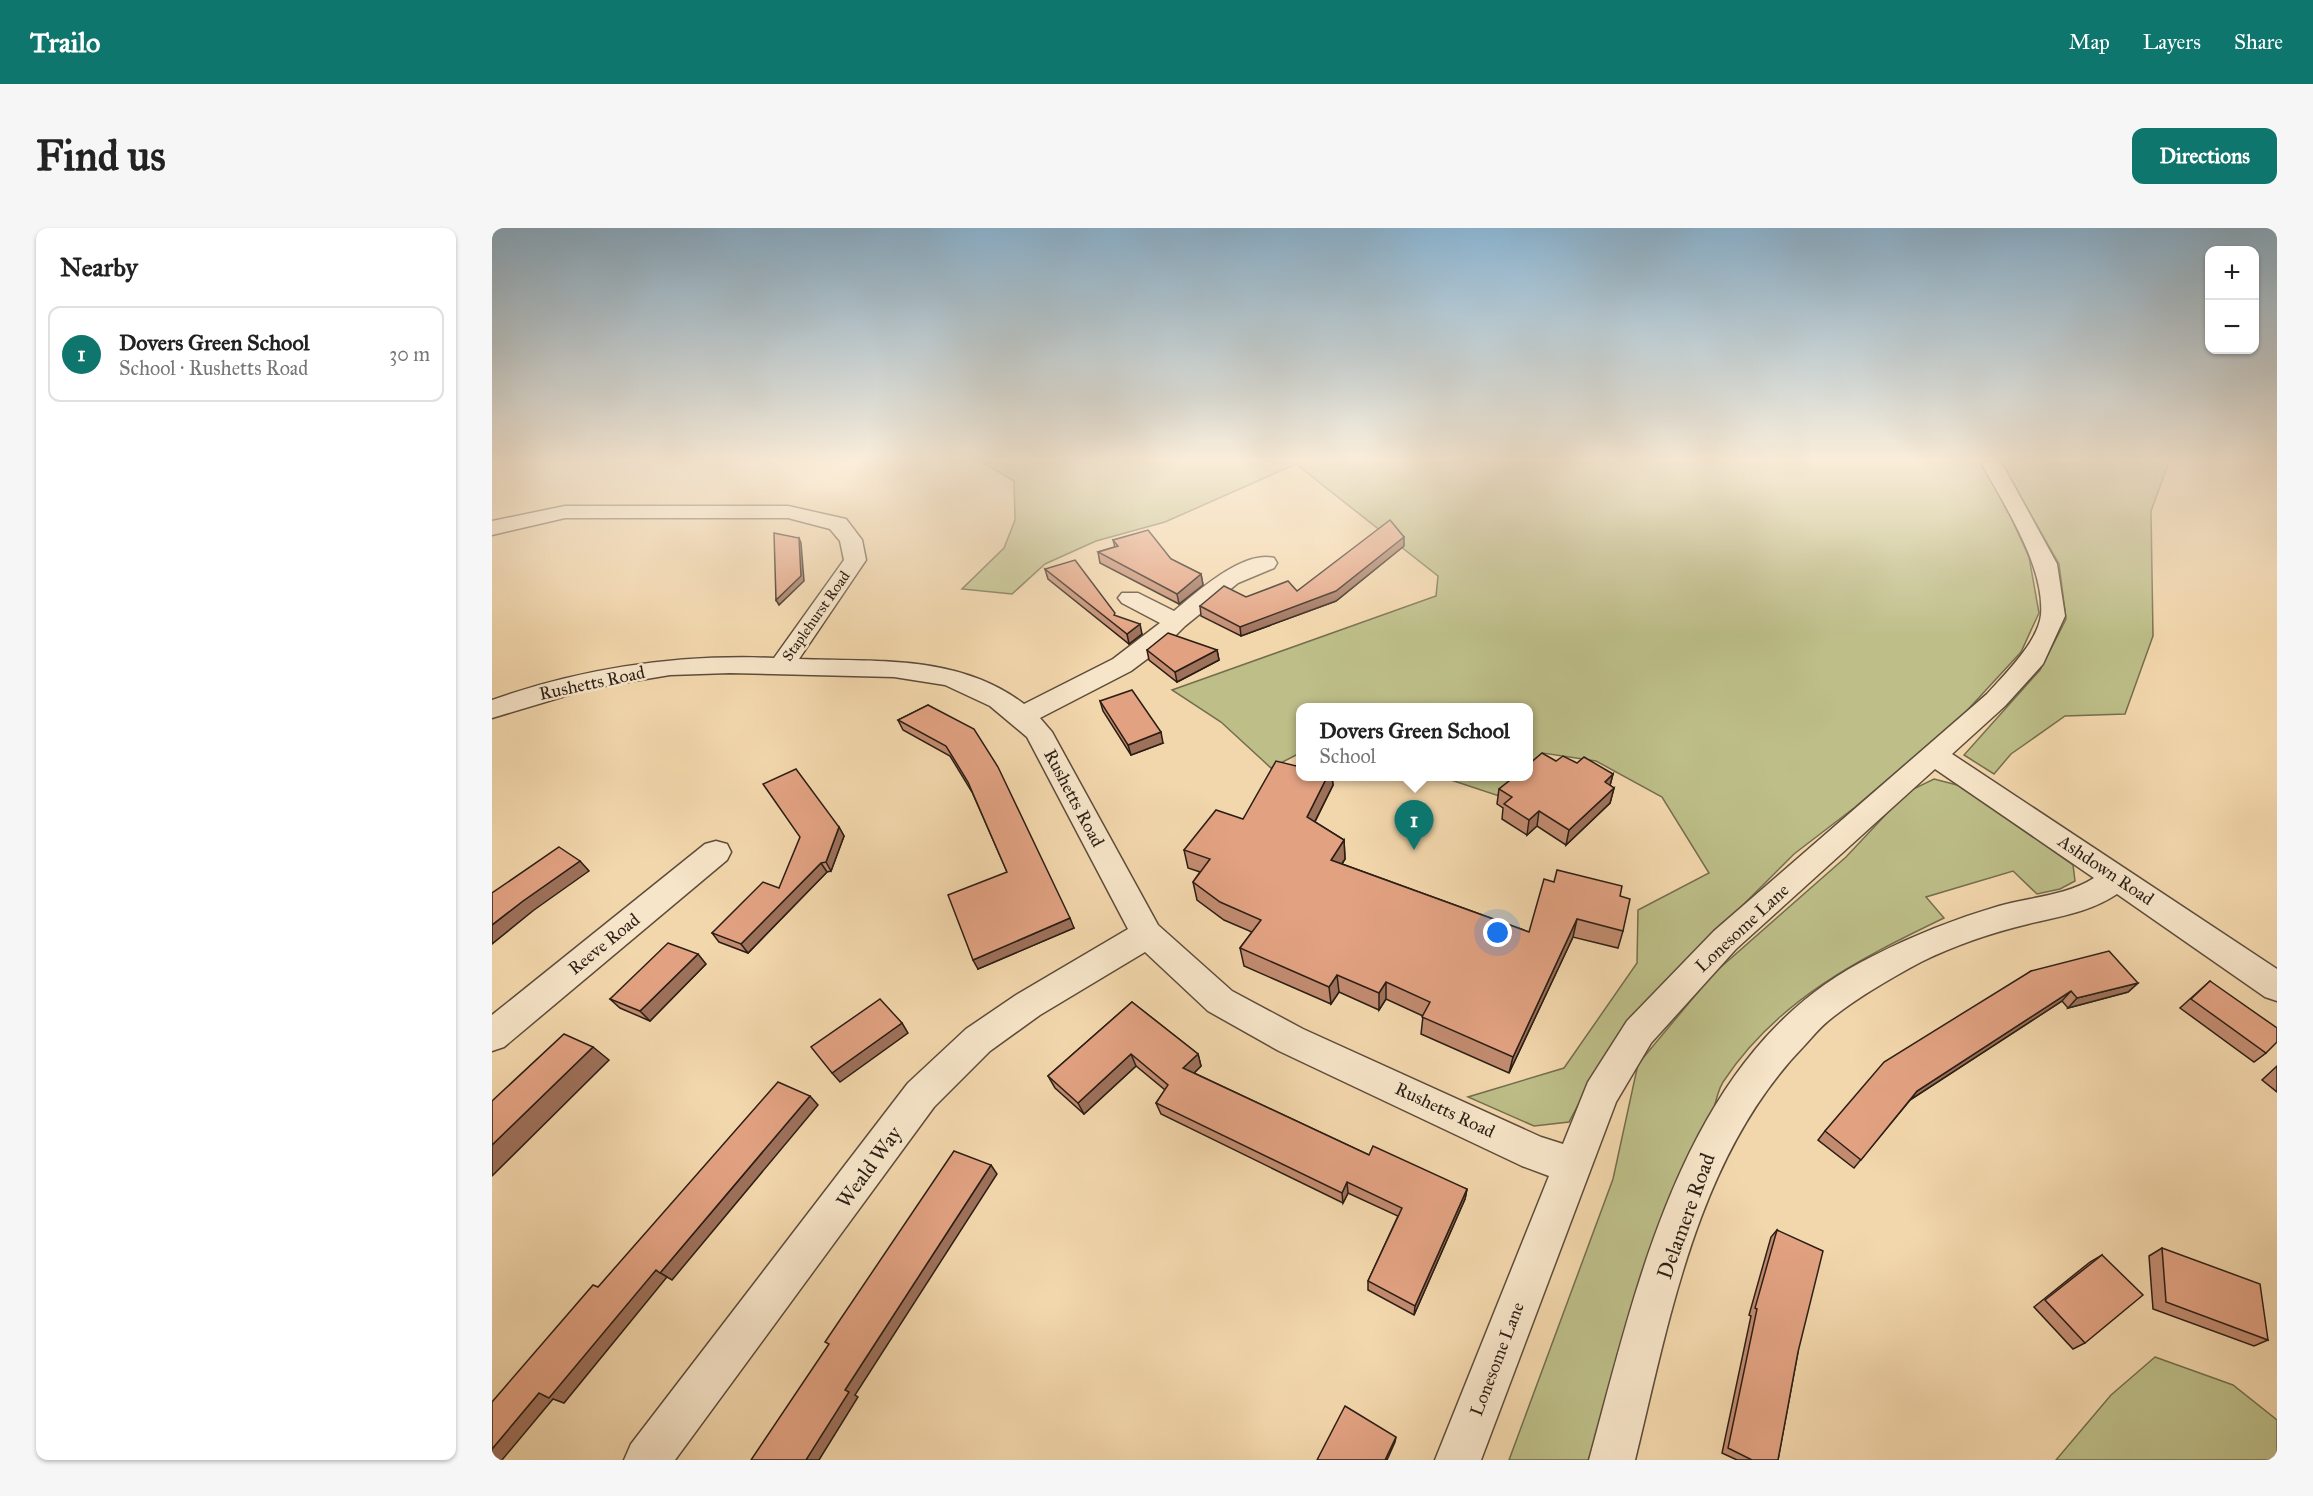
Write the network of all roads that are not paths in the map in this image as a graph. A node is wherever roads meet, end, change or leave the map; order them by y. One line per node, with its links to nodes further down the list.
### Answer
1 (531, 519): 4 (street, Staplehurst Road)
2 (823, 519): 8 (street, Staplehurst Road)
3 (2022, 519): 11 (street, Lonesome Lane)
4 (492, 528)
5 (1267, 563): 7 (street)
6 (1130, 598): 7 (street)
7 (1176, 621): 10 (street)
8 (780, 667): 9 (street, Rushetts Road); 10 (street, Rushetts Road)
9 (492, 709)
10 (1022, 716): 14 (street, Rushetts Road)
11 (1934, 756): 13 (street, Ashdown Road); 17 (street, Lonesome Lane)
12 (716, 852): 16 (street, Reeve Road)
13 (2117, 878): 15 (street, Ashdown Road); 20 (street, Delamere Road)
14 (1147, 934): 17 (street, Rushetts Road); 18 (street, Weald Way)
15 (2277, 987)
16 (492, 1036)
17 (1573, 1166): 19 (street, Lonesome Lane)
18 (647, 1460)
19 (1458, 1460)
20 (1612, 1460)

